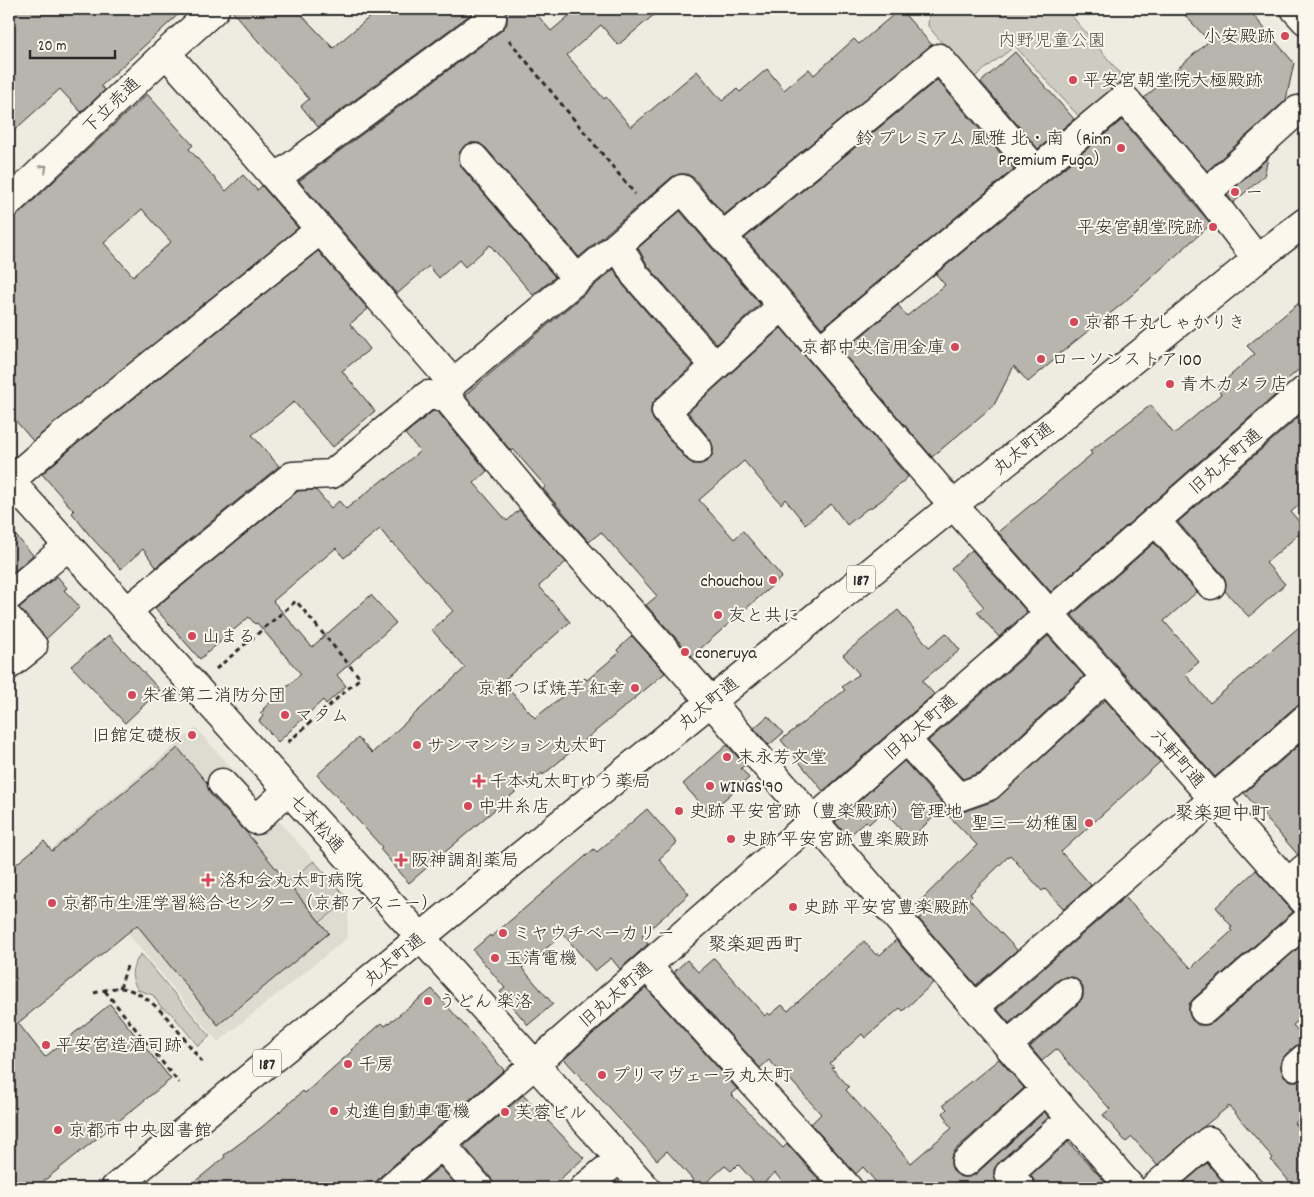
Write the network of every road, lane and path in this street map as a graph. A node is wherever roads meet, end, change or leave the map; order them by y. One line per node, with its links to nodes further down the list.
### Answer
1 (215, 9): 5 (street, 下立売通)
2 (1295, 9): 4 (street)
3 (488, 14): 9 (street); 12 (path)
4 (1305, 20)
5 (166, 53): 9 (street); 11 (street, 下立売通, one-way to 5)
6 (1298, 110): 10 (street)
7 (474, 158): 18 (street)
8 (1036, 170): 10 (street); 15 (street); 20 (street)
9 (276, 178): 14 (street)
10 (1206, 193): 17 (street)
11 (9, 202)
12 (652, 214): 15 (street, 六軒町通); 16 (street)
13 (1305, 222): 17 (street, 丸太町通 / 187)
14 (320, 230): 22 (street); 25 (street)
15 (722, 236): 19 (street, 六軒町通)
16 (618, 245): 18 (street); 21 (street)
17 (1257, 259): 26 (street, 丸太町通 / 187)
18 (577, 279): 22 (street)
19 (782, 306): 20 (street, 六軒町通); 21 (street)
20 (820, 349): 26 (street, 六軒町通)
21 (715, 366): 24 (street)
22 (449, 390): 31 (street); 37 (street)
23 (1305, 390): 27 (street, 旧丸太町通)
24 (698, 449)
25 (9, 480): 28 (street, 七本松通)
26 (954, 505): 32 (street, 六軒町通); 37 (street, 丸太町通 / 187)
27 (1156, 521): 29 (street); 32 (street, 旧丸太町通)
28 (68, 546): 30 (street); 31 (street, 七本松通)
29 (1212, 585)
30 (9, 596)
31 (127, 611): 42 (street, 七本松通)
32 (1050, 613): 36 (street, 六軒町通); 39 (street, 旧丸太町通)
33 (9, 619): 34 (street)
34 (9, 665)
35 (215, 669): 40 (path)
36 (1106, 677): 39 (street); 43 (street, 六軒町通)
37 (711, 701): 44 (street); 47 (street, 丸太町通 / 187)
38 (1305, 719): 43 (street)
39 (906, 740): 44 (street, 旧丸太町通)
40 (284, 746)
41 (222, 783): 42 (street)
42 (288, 790): 47 (street, 七本松通)
43 (1213, 798): 45 (street, 六軒町通); 54 (street)
44 (814, 820): 49 (street, 旧丸太町通); 54 (street)
45 (1300, 884)
46 (1305, 922): 55 (street)
47 (420, 938): 58 (street, 七本松通); 65 (street, 丸太町通 / 187)
48 (127, 966): 50 (path)
49 (647, 966): 58 (street, 旧丸太町通); 70 (street)
50 (120, 988): 51 (path); 57 (path)
51 (105, 990): 53 (path); 59 (path)
52 (1068, 992): 56 (street)
53 (94, 993)
54 (974, 1007): 56 (street)
55 (1204, 1010)
56 (1008, 1045): 60 (street)
57 (203, 1063)
58 (535, 1064): 62 (street, 旧丸太町通); 63 (street, 七本松通)
59 (178, 1083)
60 (1046, 1089): 61 (street); 64 (street)
61 (1071, 1118): 71 (street); 72 (street)
62 (442, 1145): 66 (street, 旧丸太町通); 67 (street)
63 (619, 1159): 68 (street); 69 (street, 七本松通)
64 (966, 1162)
65 (114, 1188)
66 (391, 1188)
67 (478, 1188)
68 (584, 1188)
69 (646, 1188)
70 (848, 1188)
71 (1021, 1188)
72 (1131, 1188)
73 (1154, 1188): 74 (street)
74 (1248, 1188)

